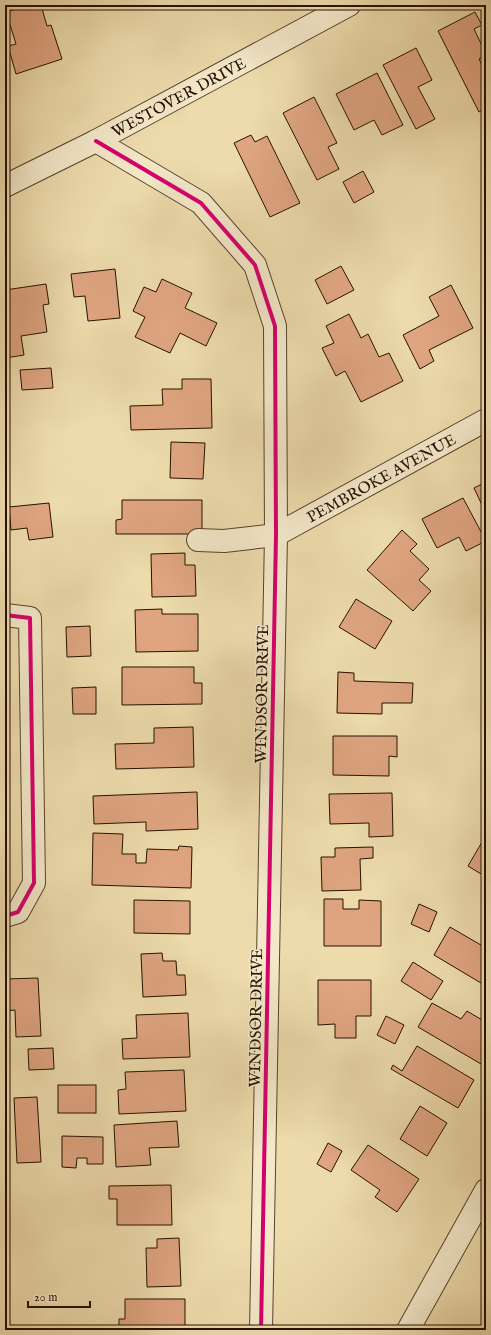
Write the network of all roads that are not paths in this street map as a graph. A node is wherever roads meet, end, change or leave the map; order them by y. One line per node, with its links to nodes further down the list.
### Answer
1 (349, 5): 2 (street, WESTOVER DRIVE)
2 (96, 141): 3 (street, WESTOVER DRIVE); 5 (street, WINDSOR DRIVE)
3 (5, 186)
4 (486, 420): 5 (street, PEMBROKE AVENUE)
5 (276, 535): 6 (street); 10 (street, WINDSOR DRIVE)
6 (198, 540)
7 (5, 616): 8 (street)
8 (5, 916)
9 (486, 1190): 11 (street)
10 (261, 1330)
11 (408, 1330)

